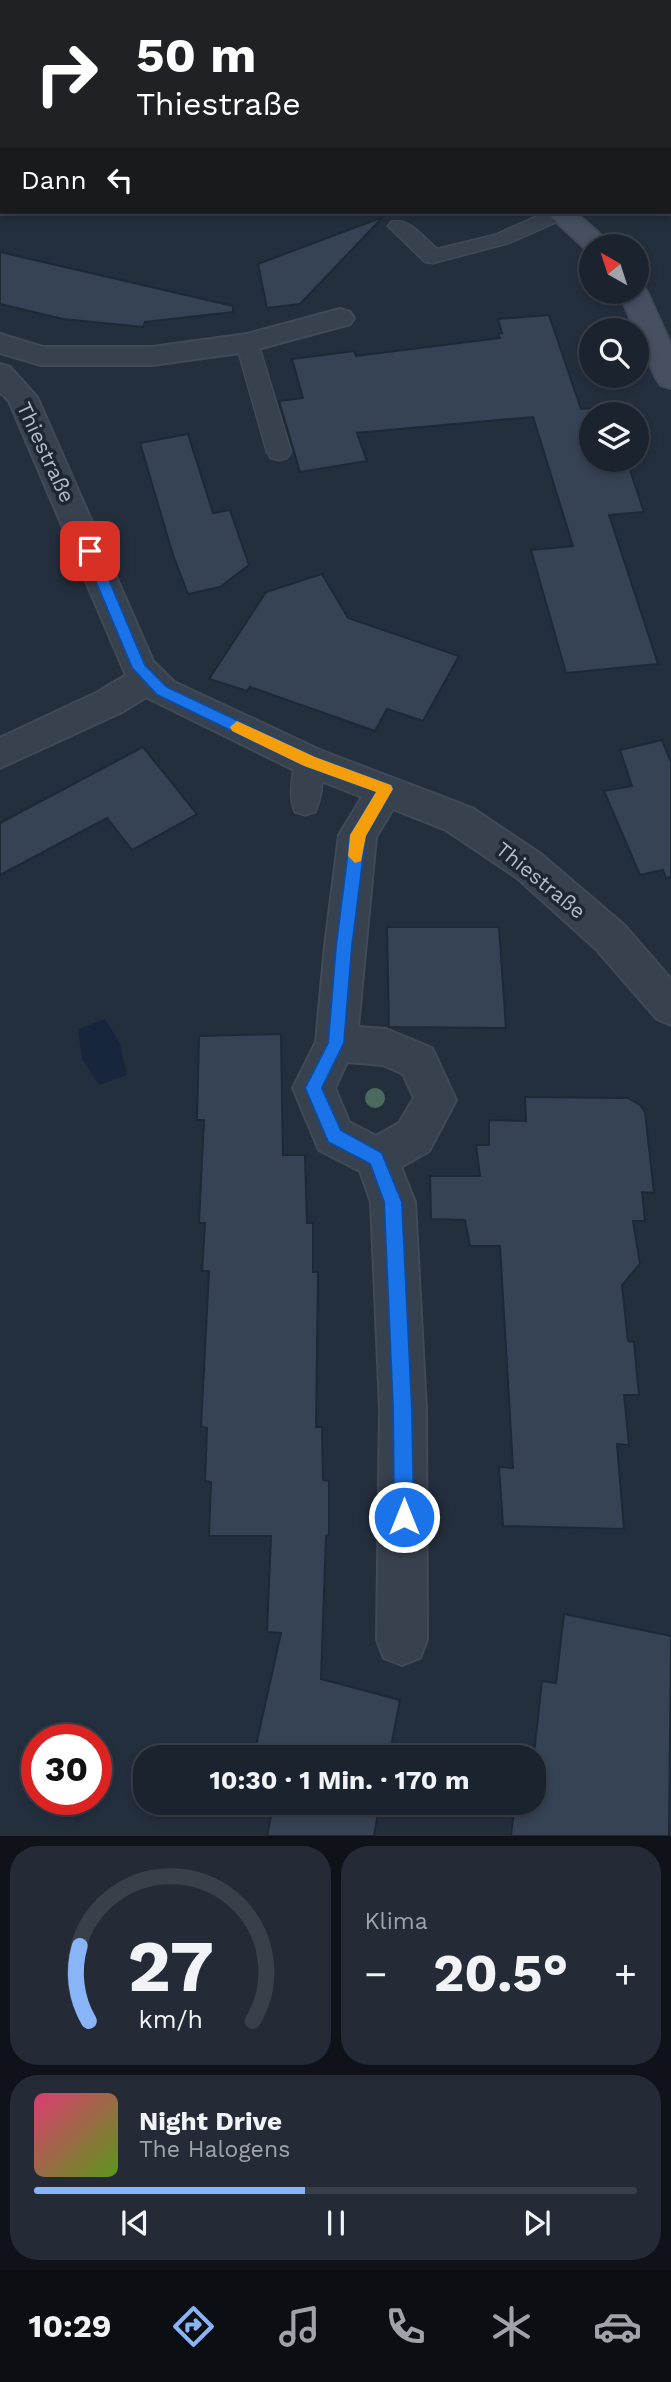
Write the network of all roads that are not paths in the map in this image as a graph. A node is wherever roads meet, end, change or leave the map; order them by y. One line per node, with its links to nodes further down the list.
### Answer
1 (558, 214): 3 (lane)
2 (564, 214): 4 (main road)
3 (398, 226)
4 (586, 234)
5 (638, 304): 10 (main road)
6 (340, 318): 8 (street)
7 (0, 343): 8 (street)
8 (247, 343): 11 (lane)
9 (0, 374): 12 (street, Thiestraße)
10 (671, 378)
11 (279, 452)
12 (149, 678): 13 (street); 14 (street, Thiestraße)
13 (0, 754)
14 (309, 761): 15 (street, Thiestraße); 16 (lane)
15 (386, 789): 17 (street, Thiestraße); 18 (street)
16 (305, 804)
17 (671, 1007)
18 (336, 1043): 19 (street); 19 (street)
19 (376, 1158): 20 (street)
20 (402, 1640)

